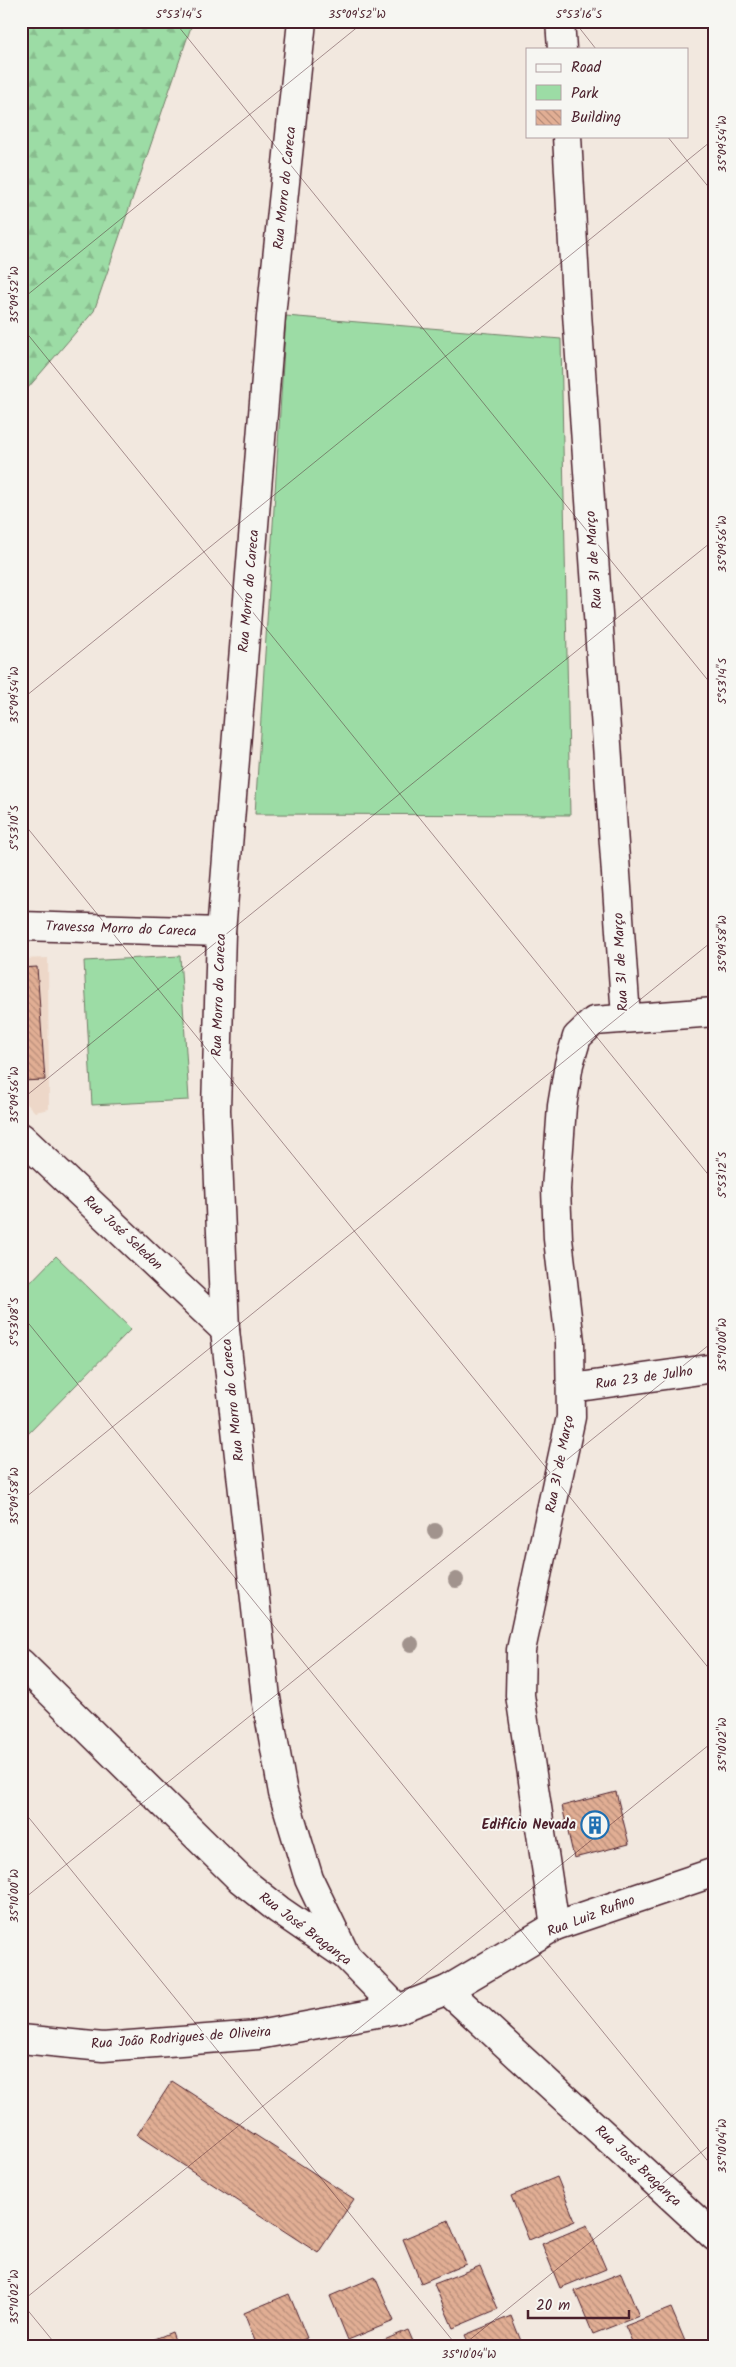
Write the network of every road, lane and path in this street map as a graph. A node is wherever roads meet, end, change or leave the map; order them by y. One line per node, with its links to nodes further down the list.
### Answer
1 (302, 21): 6 (street, Rua Morro do Careca)
2 (560, 21): 3 (street)
3 (562, 48)
4 (567, 138): 8 (street, Rua 31 de Março)
5 (21, 926): 6 (street, Travessa Morro do Careca)
6 (221, 932): 10 (street, Rua Morro do Careca)
7 (715, 1012): 8 (street)
8 (626, 1017): 12 (street, Rua 31 de Março)
9 (21, 1137): 10 (street, Rua José Seledon)
10 (225, 1330): 16 (street, Rua Morro do Careca)
11 (715, 1368): 12 (street, Rua 23 de Julho)
12 (572, 1388): 15 (street, Rua 31 de Março)
13 (21, 1663): 16 (street, Rua José Bragança)
14 (715, 1872): 15 (street, Rua Luiz Rufino)
15 (555, 1926): 17 (street, Rua Luiz Rufino)
16 (346, 1956): 18 (street, Rua José Bragança)
17 (447, 1990): 18 (street); 20 (street, Rua José Bragança)
18 (398, 2009): 19 (street, Rua João Rodrigues de Oliveira)
19 (21, 2039)
20 (715, 2237)

